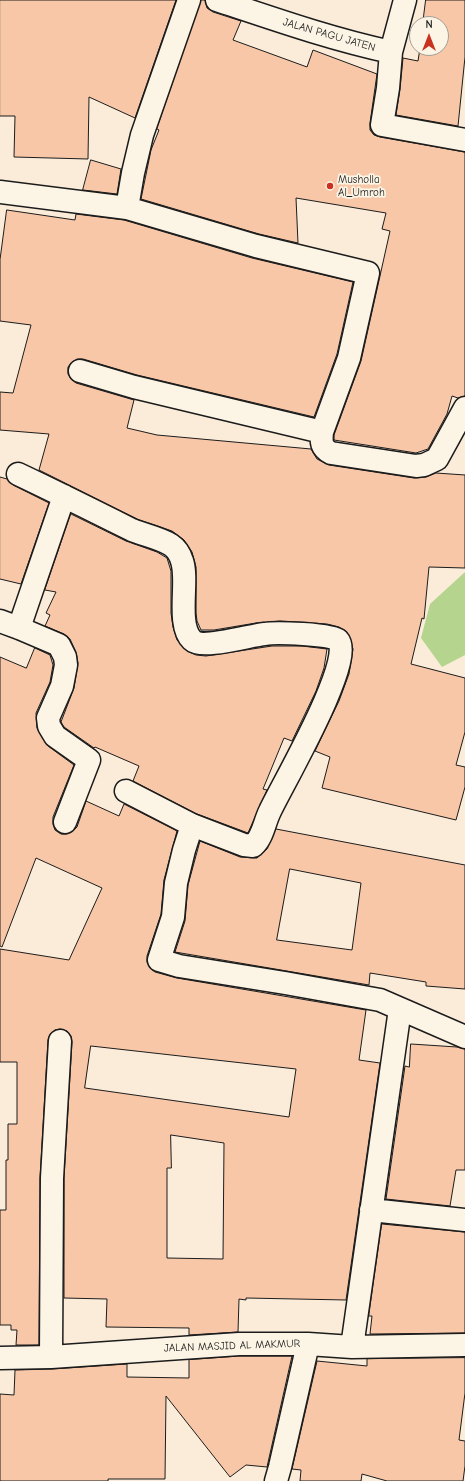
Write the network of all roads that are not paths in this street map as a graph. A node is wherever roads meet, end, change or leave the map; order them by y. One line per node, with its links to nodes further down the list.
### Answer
1 (188, 0): 7 (street)
2 (217, 0): 4 (street, JALAN PAGU JATEN)
3 (405, 0): 4 (street, JALAN PAGU JATEN)
4 (390, 52): 5 (street)
5 (465, 140)
6 (0, 192): 7 (street)
7 (128, 208): 10 (street)
8 (80, 371): 10 (street)
9 (465, 408): 10 (street)
10 (322, 432)
11 (18, 474): 12 (street)
12 (64, 496): 13 (street); 16 (street)
13 (10, 624): 15 (street)
14 (126, 791): 16 (street)
15 (65, 822)
16 (192, 825): 17 (street)
17 (400, 1009): 18 (street); 20 (street)
18 (465, 1037)
19 (60, 1041): 25 (street)
20 (371, 1210): 21 (street); 24 (street)
21 (465, 1220)
22 (308, 1344): 24 (street, JALAN MASJID AL MAKMUR); 25 (street, JALAN MASJID AL MAKMUR); 27 (street)
23 (465, 1345): 24 (street, JALAN MASJID AL MAKMUR)
24 (352, 1347)
25 (52, 1357): 26 (street, JALAN MASJID AL MAKMUR)
26 (0, 1358)
27 (276, 1481)

